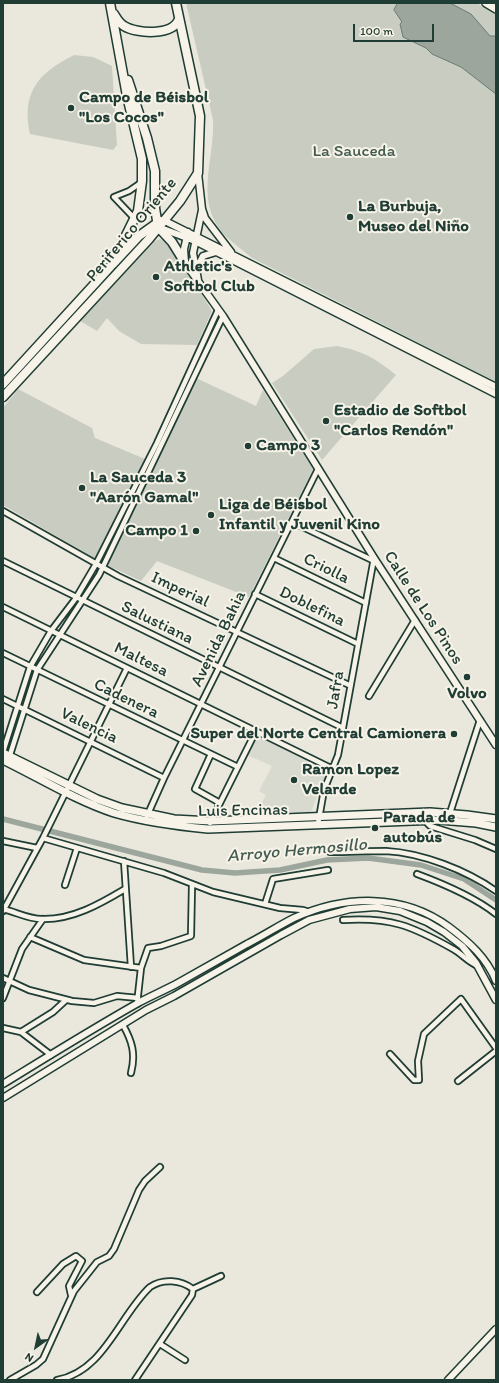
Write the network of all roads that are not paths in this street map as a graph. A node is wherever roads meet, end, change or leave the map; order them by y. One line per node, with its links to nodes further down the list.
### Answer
1 (176, 3): 5 (highway, Periferico Oriente)
2 (486, 3): 4 (main road)
3 (111, 7): 5 (highway); 6 (highway, Periferico Oriente)
4 (496, 9)
5 (179, 19): 7 (highway, Periferico Oriente)
6 (120, 61): 8 (highway, Periferico Oriente); 11 (highway)
7 (198, 173): 9 (street); 11 (highway, Periferico Oriente)
8 (142, 181): 10 (highway, Periferico Oriente); 10 (street)
9 (202, 209): 13 (street); 15 (street)
10 (135, 219): 17 (highway, Periferico Oriente)
11 (160, 224): 12 (street); 16 (highway); 17 (highway); 25 (highway, Periferico Oriente)
12 (187, 235): 13 (street); 16 (street)
13 (196, 238): 14 (street); 15 (street); 18 (street)
14 (216, 252): 18 (street); 24 (street)
15 (232, 253): 23 (street)
16 (185, 263): 19 (street, Calle de Los Pinos)
17 (111, 266): 22 (highway, Periferico Oriente)
18 (196, 270): 19 (street)
19 (199, 283): 20 (street, Calle de Los Pinos)
20 (218, 310): 21 (street, Calle de Los Pinos); 26 (street)
21 (223, 316): 27 (street); 28 (street, Calle de Los Pinos)
22 (3, 384)
23 (496, 387)
24 (496, 394)
25 (3, 398)
26 (148, 461): 27 (street); 34 (street)
27 (154, 463): 35 (street)
28 (318, 469): 30 (street, Avenida Bahia); 32 (street, Calle de Los Pinos)
29 (3, 511): 34 (street, Imperial)
30 (292, 522): 31 (street, Avenida Bahia); 32 (street)
31 (274, 558): 36 (street, Avenida Bahia); 39 (street, Criolla)
32 (373, 559): 39 (street, Jafra); 41 (street, Calle de Los Pinos)
33 (3, 561): 37 (street, Salustiana)
34 (96, 564): 35 (street, Imperial); 37 (street)
35 (102, 568): 38 (street); 43 (street, Imperial)
36 (255, 594): 43 (street, Avenida Bahia); 45 (street, Doblefina)
37 (76, 598): 38 (street, Salustiana); 42 (street)
38 (83, 601): 44 (street); 49 (street, Salustiana)
39 (366, 603): 45 (street, Jafra)
40 (3, 607): 42 (street, Maltesa)
41 (415, 620): 52 (street); 58 (street, Calle de Los Pinos)
42 (51, 631): 44 (street, Maltesa); 47 (street)
43 (237, 631): 49 (street, Avenida Bahia); 51 (street, Imperial)
44 (59, 636): 48 (street, Maltesa); 50 (street)
45 (358, 644): 51 (street, Jafra)
46 (3, 653): 47 (street, Cadenera)
47 (30, 667): 50 (street, Cadenera); 56 (street)
48 (127, 668): 54 (street, Maltesa); 55 (street)
49 (219, 668): 54 (street, Avenida Bahia); 59 (street, Salustiana)
50 (37, 670): 55 (street, Cadenera); 57 (street)
51 (349, 685): 59 (street, Jafra)
52 (369, 696)
53 (3, 699): 56 (street, Valencia)
54 (201, 704): 60 (street, Maltesa); 62 (street, Avenida Bahia)
55 (109, 705): 61 (street); 62 (street, Cadenera)
56 (18, 706): 57 (street, Valencia); 65 (street)
57 (24, 709): 61 (street, Valencia); 65 (street)
58 (480, 720): 63 (street, Calle de Los Pinos); 71 (street)
59 (343, 728): 67 (street, Jafra)
60 (256, 731): 66 (street); 67 (street, Maltesa)
61 (91, 741): 68 (street, Valencia); 69 (street)
62 (184, 741): 64 (street, Cadenera); 68 (street, Avenida Bahia)
63 (496, 745)
64 (211, 754): 66 (street, Cadenera); 70 (street)
65 (5, 757): 69 (main road)
66 (238, 767): 70 (street)
67 (333, 769): 72 (street, Jafra)
68 (164, 778): 73 (street, Avenida Bahia)
69 (67, 788): 73 (main road); 80 (street)
70 (220, 803): 75 (street)
71 (450, 813): 72 (main road); 74 (main road)
72 (318, 816): 75 (main road); 77 (street, Jafra)
73 (146, 818): 75 (main road); 79 (main road, Luis Encinas)
74 (496, 819)
75 (211, 821): 79 (street)
76 (425, 821): 77 (main road, Luis Encinas); 78 (main road, Luis Encinas); 84 (street)
77 (318, 824): 79 (main road, Luis Encinas)
78 (496, 827)
79 (208, 829)
80 (43, 838): 82 (street); 83 (street)
81 (3, 841): 82 (street)
82 (37, 848): 94 (street)
83 (77, 848): 86 (street); 89 (street)
84 (496, 849)
85 (330, 852): 92 (street)
86 (124, 861): 90 (street); 91 (street)
87 (328, 870): 93 (street)
88 (417, 874): 96 (street)
89 (65, 884)
90 (192, 885): 93 (street); 103 (street)
91 (125, 889): 97 (street); 101 (street)
92 (496, 891)
93 (265, 904): 95 (street)
94 (4, 910): 97 (street)
95 (309, 912): 100 (street); 106 (street)
96 (496, 914)
97 (43, 919): 99 (street)
98 (343, 920): 102 (street)
99 (30, 938): 101 (street); 108 (street)
100 (211, 964): 104 (street); 112 (street)
101 (131, 967): 103 (street)
102 (479, 967): 104 (street); 107 (street)
103 (141, 968): 112 (street)
104 (216, 973): 113 (street)
105 (3, 978): 108 (street)
106 (495, 978): 107 (street)
107 (486, 980): 111 (street)
108 (9, 982): 109 (street); 110 (street)
109 (3, 998)
110 (66, 1000): 112 (street); 115 (street)
111 (496, 1000)
112 (137, 1001): 118 (street)
113 (123, 1025): 119 (street); 122 (street)
114 (3, 1028): 115 (street)
115 (21, 1032): 118 (street)
116 (496, 1050): 117 (street); 120 (street)
117 (390, 1054)
118 (51, 1055): 121 (street)
119 (131, 1073)
120 (458, 1081)
121 (3, 1084)
122 (3, 1098)
123 (160, 1168): 127 (street)
124 (222, 1276): 125 (street)
125 (193, 1288): 129 (street); 132 (street)
126 (37, 1292): 127 (street)
127 (72, 1296): 131 (street)
128 (496, 1329): 134 (street)
129 (160, 1344): 130 (street); 133 (street)
130 (185, 1360)
131 (10, 1380)
132 (57, 1380)
133 (135, 1380)
134 (448, 1380)

